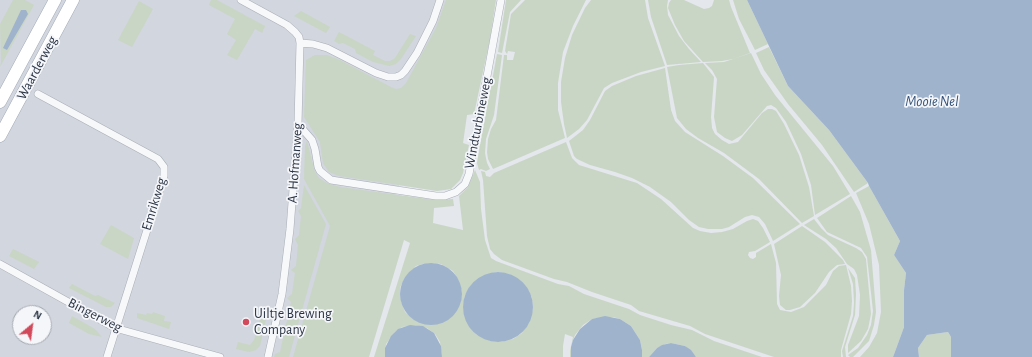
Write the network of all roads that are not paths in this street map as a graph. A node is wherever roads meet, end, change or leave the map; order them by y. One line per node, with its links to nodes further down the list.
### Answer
1 (55, 0): 8 (main road, Waarderweg)
2 (73, 0): 10 (main road, Waarderweg)
3 (241, 0): 6 (street)
4 (440, 0): 6 (street)
5 (500, 0): 9 (street, Windturbineweg)
6 (300, 43): 9 (street, A. Hofmanweg)
7 (38, 94): 12 (street, Emrikweg)
8 (0, 102)
9 (298, 124): 15 (street, A. Hofmanweg)
10 (0, 136)
11 (0, 264): 12 (street, Bingerweg)
12 (115, 328): 13 (street, Emrikweg); 14 (street, Bingerweg)
13 (107, 357)
14 (220, 357)
15 (268, 357)

